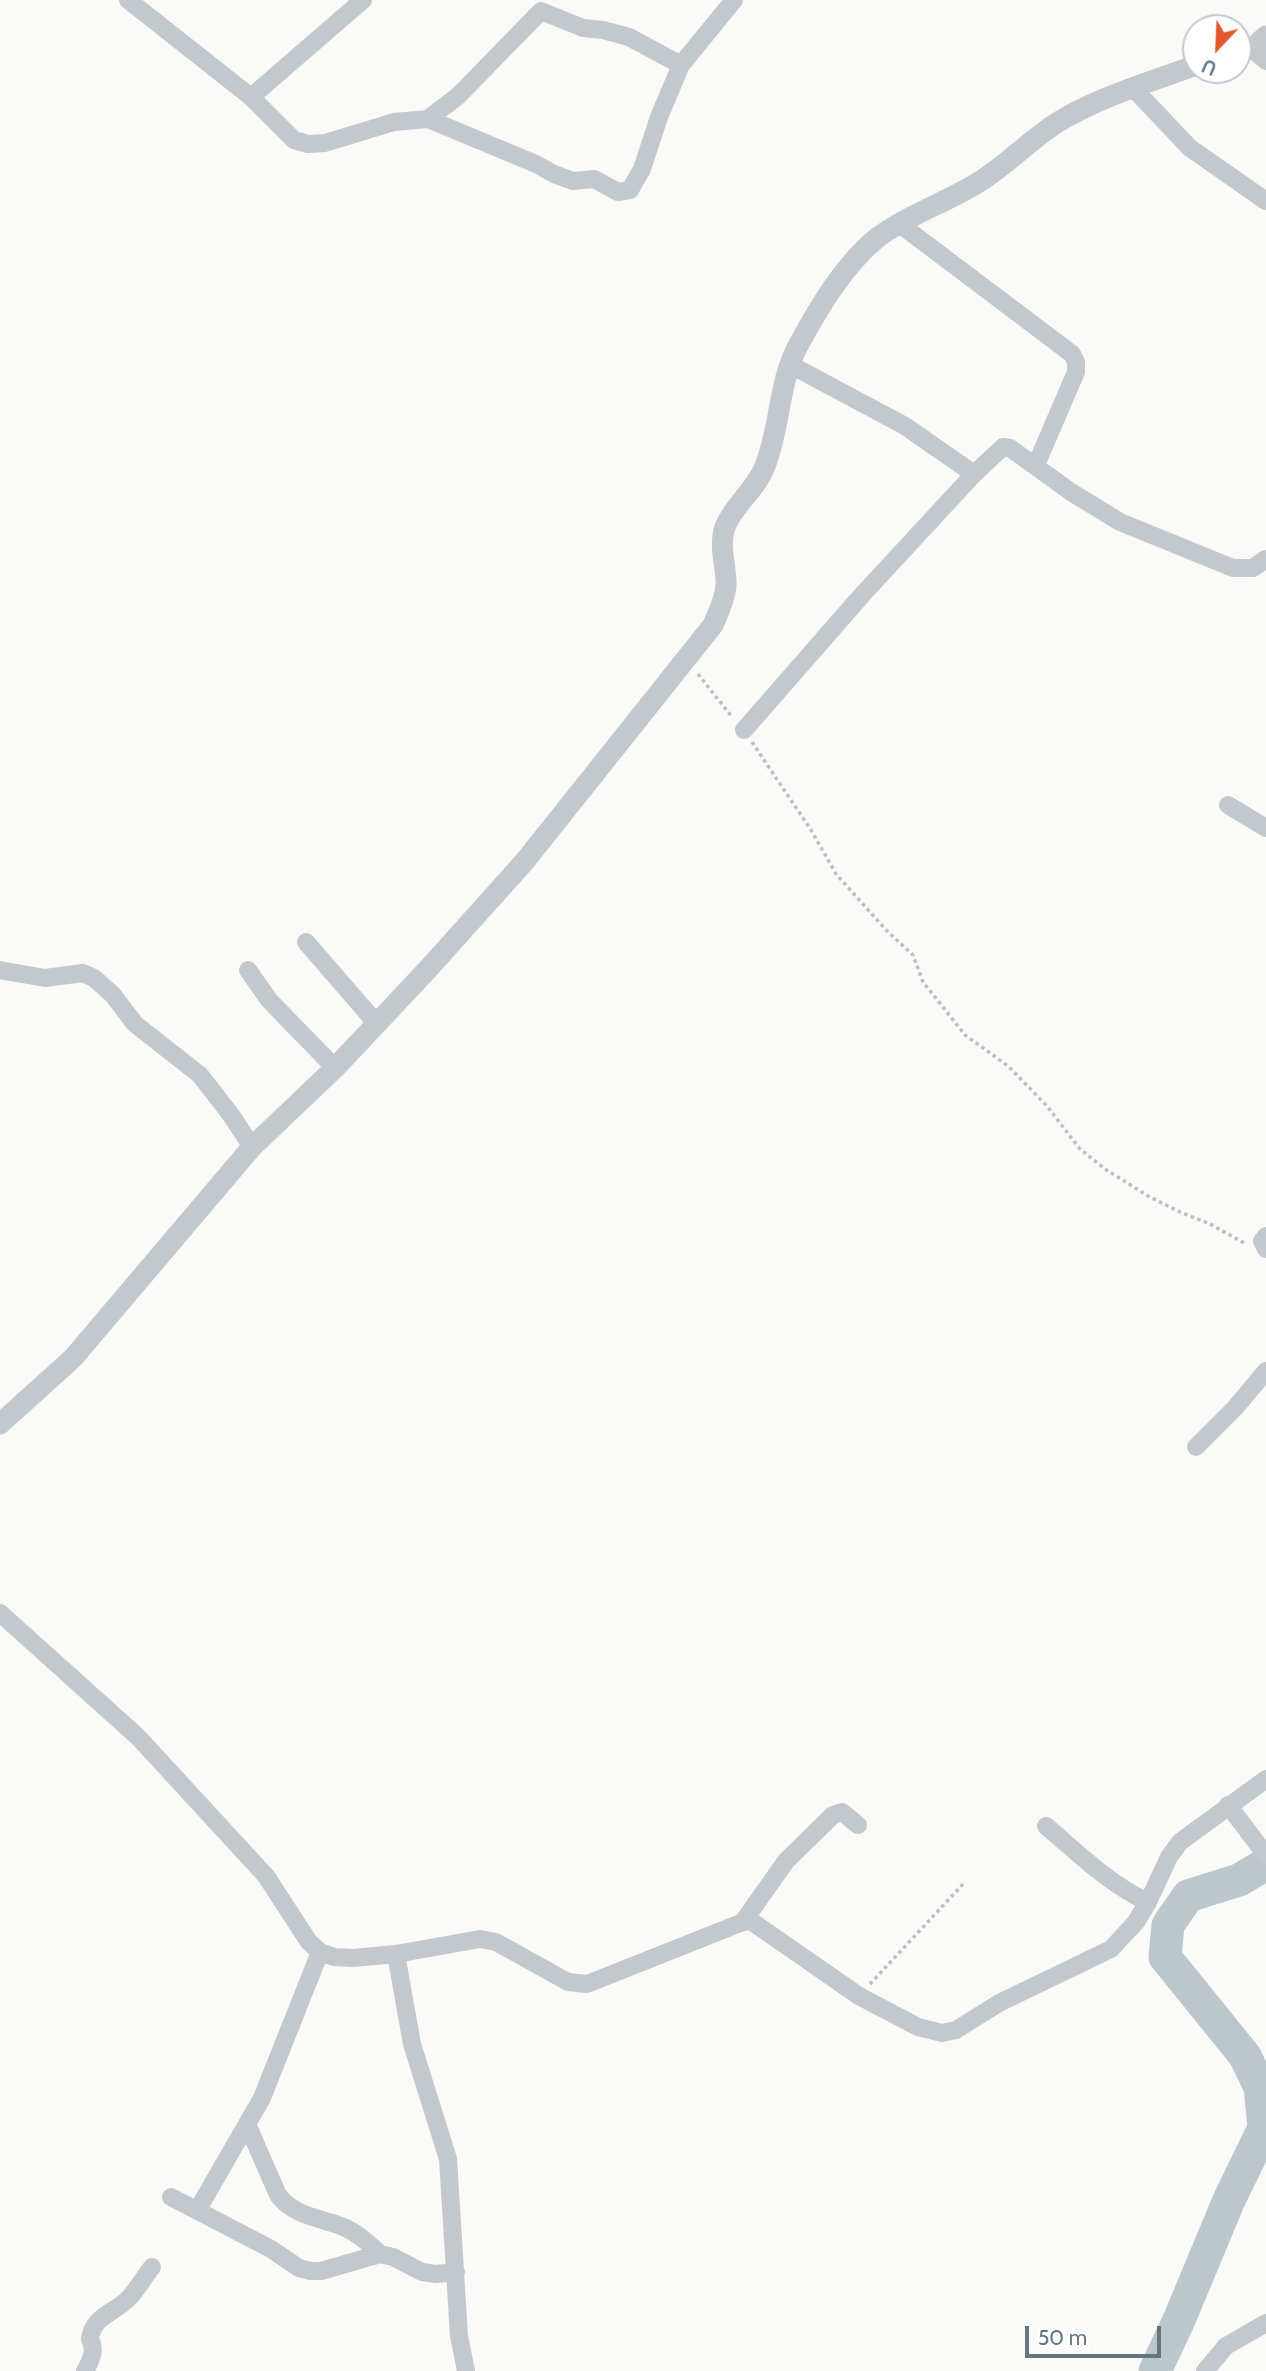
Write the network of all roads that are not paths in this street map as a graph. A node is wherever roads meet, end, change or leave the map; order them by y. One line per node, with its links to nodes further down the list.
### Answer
1 (128, 0): 8 (street)
2 (363, 0): 8 (street)
3 (734, 0): 5 (street)
4 (543, 5): 5 (street); 9 (street)
5 (681, 65): 9 (street)
6 (1182, 70): 7 (street)
7 (1134, 89): 10 (street); 11 (street)
8 (251, 97): 9 (street)
9 (428, 119)
10 (1266, 201)
11 (901, 225): 12 (street); 13 (street)
12 (789, 364): 14 (street); 22 (street)
13 (1035, 466): 14 (street); 15 (street)
14 (974, 474): 16 (street)
15 (1266, 559)
16 (744, 730)
17 (1228, 805): 18 (street)
18 (1266, 828)
19 (306, 942): 22 (street)
20 (0, 970): 24 (street)
21 (248, 970): 23 (street)
22 (377, 1024): 23 (street)
23 (335, 1068): 24 (street)
24 (252, 1147): 26 (street)
25 (1266, 1371): 27 (street)
26 (0, 1424)
27 (1196, 1447)
28 (0, 1613): 36 (street)
29 (1266, 1779): 30 (street)
30 (1228, 1805): 33 (street); 34 (street)
31 (858, 1825): 35 (street)
32 (1046, 1826): 34 (street)
33 (1266, 1855)
34 (1148, 1902): 35 (street)
35 (743, 1922): 37 (street)
36 (320, 1952): 37 (street); 38 (street)
37 (396, 1954): 43 (street)
38 (247, 2124): 40 (street); 41 (street)
39 (171, 2197): 40 (street)
40 (198, 2209): 41 (street)
41 (380, 2254): 43 (street)
42 (152, 2267): 45 (street)
43 (456, 2272): 46 (street)
44 (1266, 2323): 47 (street)
45 (85, 2371)
46 (466, 2371)
47 (1205, 2371)

